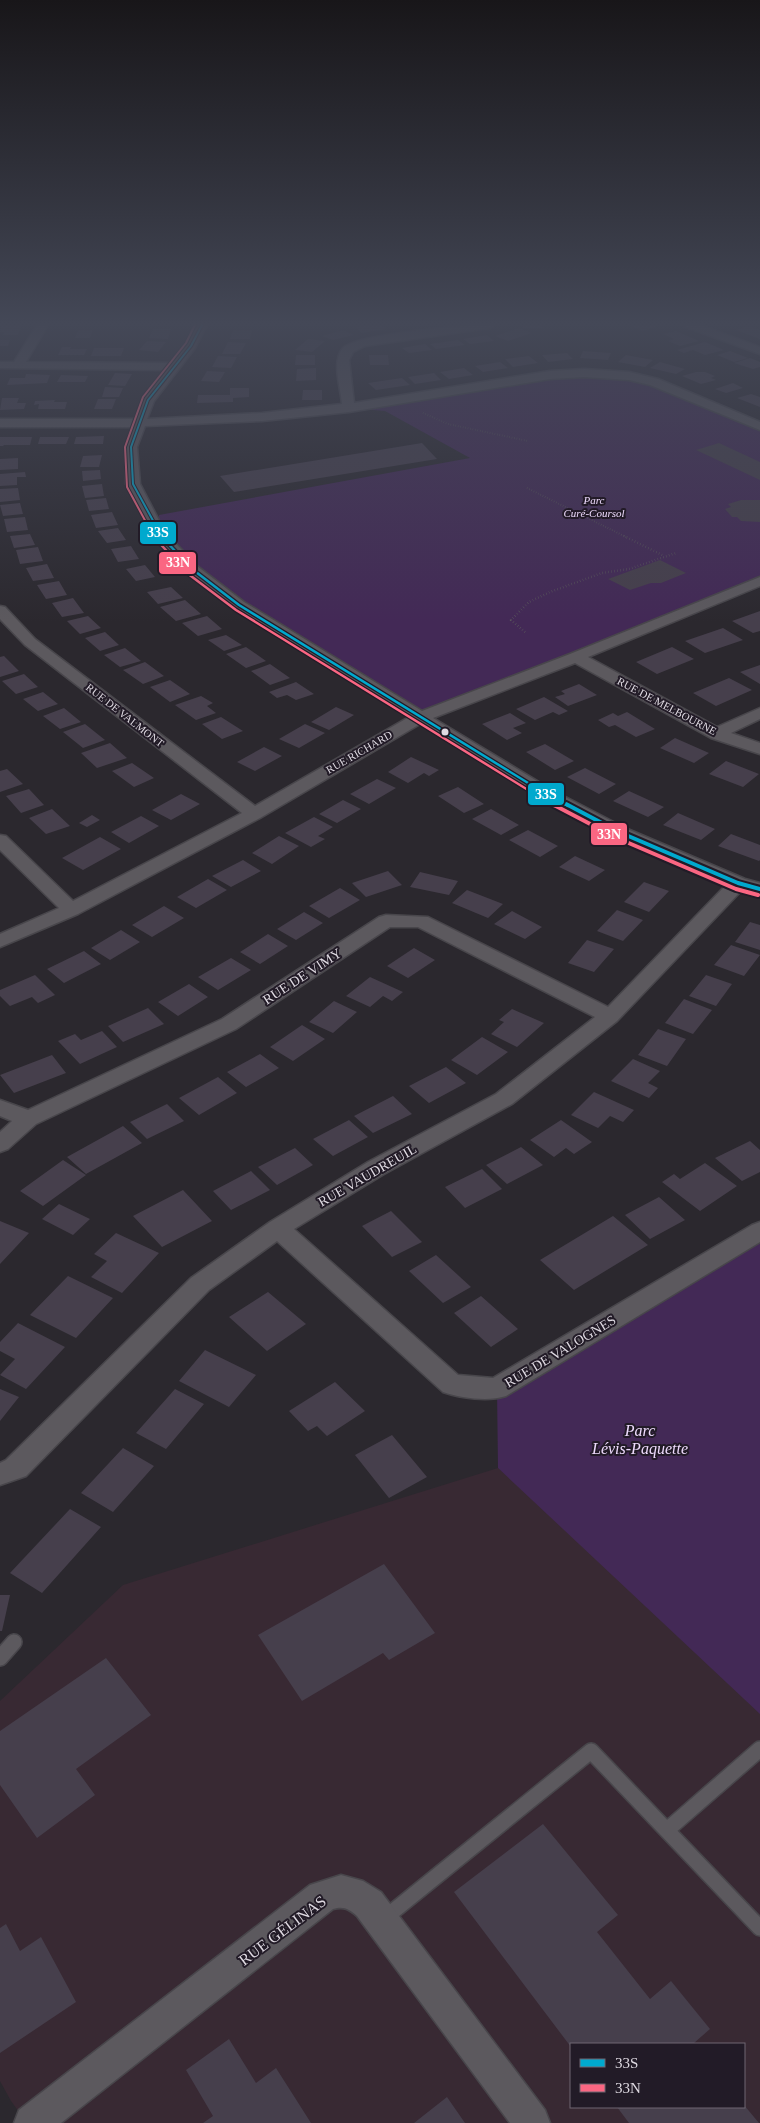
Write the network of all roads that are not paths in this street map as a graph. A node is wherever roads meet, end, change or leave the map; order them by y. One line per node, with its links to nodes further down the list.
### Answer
1 (138, 424): 6 (street)
2 (760, 582): 4 (street, RUE RICHARD)
3 (0, 610): 9 (street, RUE DE VALMONT)
4 (576, 657): 6 (street, RUE RICHARD); 7 (street, RUE DE MELBOURNE)
5 (760, 713): 7 (street)
6 (420, 717): 9 (street, RUE RICHARD); 11 (street)
7 (718, 734): 8 (street, RUE DE MELBOURNE)
8 (760, 749)
9 (254, 814): 13 (street, RUE RICHARD)
10 (0, 840): 13 (street)
11 (738, 883): 12 (street); 15 (street, RUE VAUDREUIL)
12 (760, 889)
13 (71, 910): 14 (street, RUE RICHARD)
14 (0, 942)
15 (610, 1016): 17 (street, RUE DE VIMY); 19 (street, RUE VAUDREUIL)
16 (0, 1107): 17 (street)
17 (28, 1119): 18 (street, RUE DE VIMY)
18 (0, 1144)
19 (278, 1228): 20 (street, RUE DE VALOGNES); 21 (street, RUE VAUDREUIL)
20 (760, 1231)
21 (0, 1474)
22 (14, 1642): 23 (lane)
23 (0, 1658)
24 (760, 1749): 25 (lane)
25 (667, 1830): 26 (lane); 27 (lane)
26 (382, 1920): 28 (street, RUE GÉLINAS); 29 (street, RUE GÉLINAS)
27 (760, 1928)
28 (32, 2123)
29 (532, 2123)

